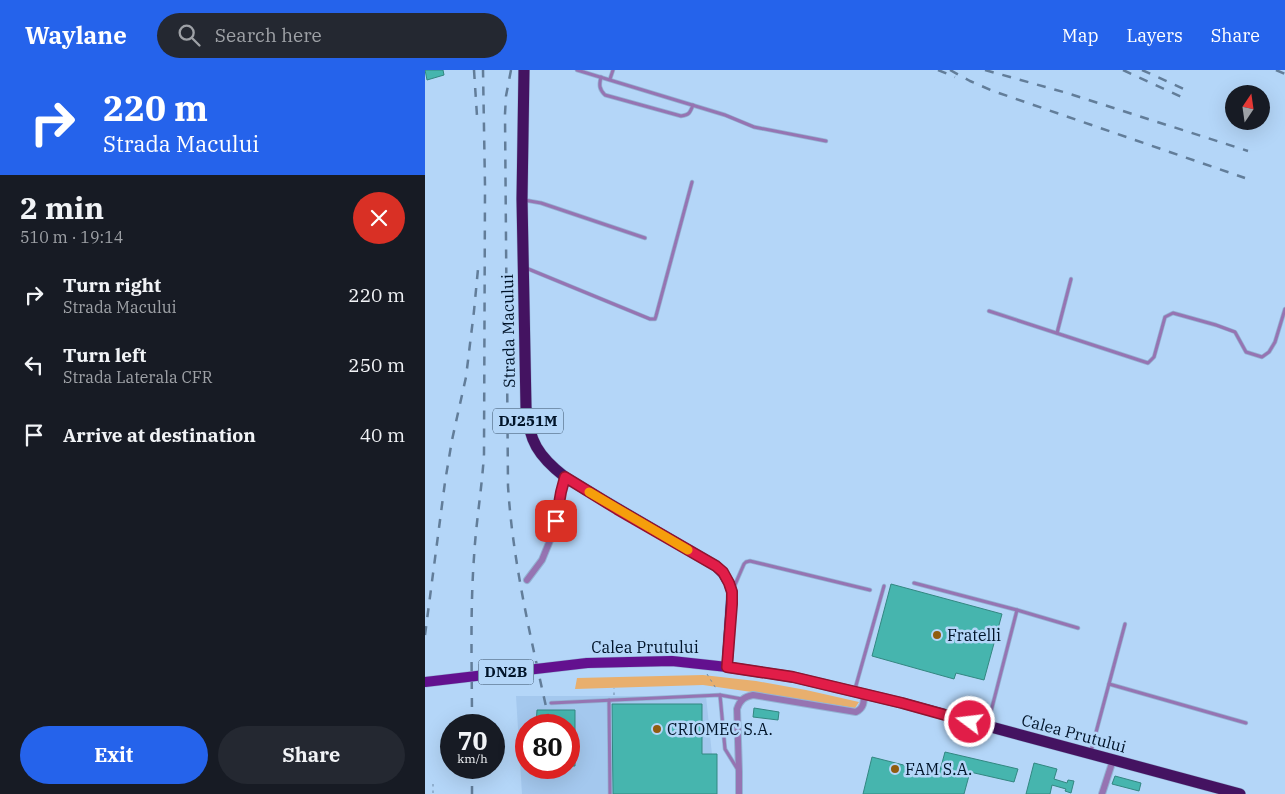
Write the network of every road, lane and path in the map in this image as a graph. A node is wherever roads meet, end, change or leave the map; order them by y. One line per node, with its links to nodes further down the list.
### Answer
1 (524, 70): 9 (highway, Strada Macului / DJ251M)
2 (577, 70): 4 (lane)
3 (613, 70): 5 (lane)
4 (601, 77): 5 (lane); 6 (lane)
5 (609, 80): 6 (lane)
6 (693, 105): 7 (lane)
7 (826, 141)
8 (692, 182): 11 (lane)
9 (522, 199): 10 (lane); 11 (highway, Strada Macului / DJ251M)
10 (645, 238)
11 (523, 267): 16 (highway, Strada Macului / DJ251M)
12 (1071, 279): 15 (lane)
13 (1285, 309): 15 (lane)
14 (989, 311): 15 (lane)
15 (1057, 333)
16 (565, 477): 17 (street); 21 (highway, Strada Macului / DJ251M)
17 (527, 580)
18 (914, 583): 22 (lane)
19 (884, 586): 29 (lane)
20 (870, 590): 21 (lane)
21 (732, 592): 26 (highway, Strada Macului / DJ251M)
22 (1017, 610): 24 (lane); 35 (lane)
23 (1125, 624): 28 (lane)
24 (1078, 628)
25 (701, 663): 26 (main road, Calea Prutului / DN2B); 27 (main road, Calea Prutului / DN2B, bridge); 30 (path)
26 (727, 667): 29 (highway, Calea Prutului / DN2B)
27 (425, 682)
28 (1109, 684): 34 (lane); 36 (lane)
29 (859, 693): 31 (street); 35 (highway, Calea Prutului / DN2B)
30 (720, 694): 31 (lane); 32 (lane); 38 (lane)
31 (742, 699): 38 (street)
32 (609, 700): 33 (lane); 41 (lane)
33 (551, 703)
34 (1246, 723)
35 (987, 726): 36 (highway, Calea Prutului / DN2B)
36 (1090, 754): 37 (highway, Calea Prutului / DN2B)
37 (1113, 760): 43 (street); 44 (highway, Calea Prutului / DN2B)
38 (739, 772): 42 (street)
39 (433, 784): 40 (path)
40 (433, 794)
41 (610, 794)
42 (739, 794)
43 (1102, 794)
44 (1240, 794)

